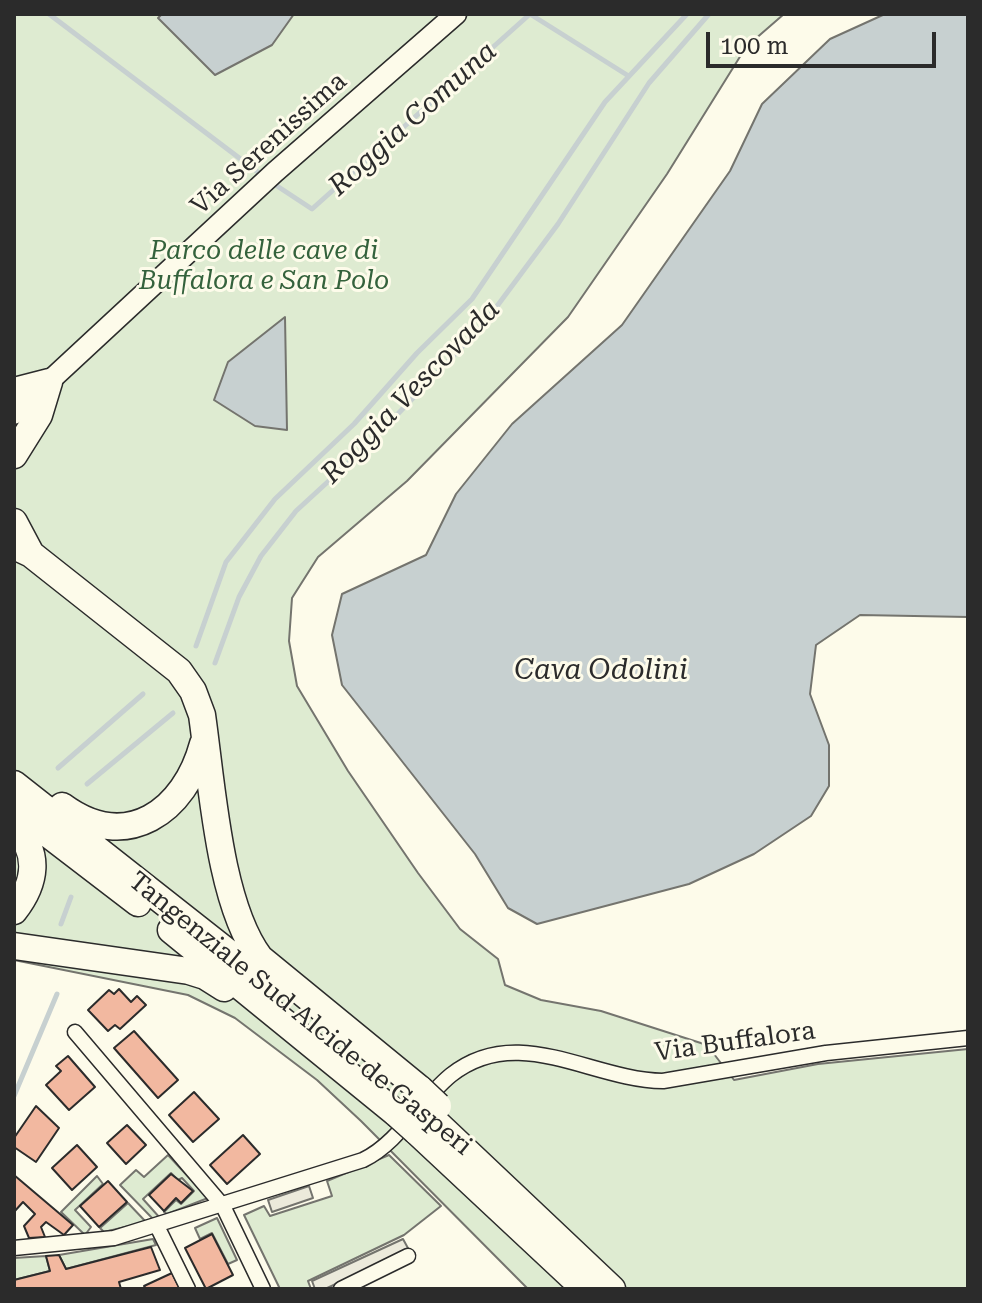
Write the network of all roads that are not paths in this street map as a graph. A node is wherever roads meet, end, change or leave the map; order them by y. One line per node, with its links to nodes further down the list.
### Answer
1 (456, 14): 2 (main road, Via Serenissima)
2 (49, 382): 3 (highway); 4 (main road, Via Serenissima); 5 (highway)
3 (14, 391)
4 (14, 414)
5 (14, 455)
6 (14, 522): 7 (highway)
7 (22, 550): 8 (highway)
8 (205, 736): 9 (highway); 18 (highway)
9 (14, 768)
10 (14, 784): 18 (highway, Tangenziale Sud Alcide de Gasperi)
11 (14, 808): 17 (highway, Tangenziale Sud Alcide de Gasperi)
12 (14, 826): 13 (highway)
13 (14, 911)
14 (14, 946): 17 (highway)
15 (75, 1032): 19 (street)
16 (968, 1038): 19 (street, Via Buffalora)
17 (366, 1087): 18 (highway, Tangenziale Sud Alcide de Gasperi)
18 (419, 1109): 26 (highway, Tangenziale Sud Alcide de Gasperi); 27 (highway, Tangenziale Sud Alcide de Gasperi)
19 (223, 1206): 20 (street, Via Buffalora); 25 (street)
20 (157, 1226): 21 (street, Via Buffalora); 24 (street)
21 (14, 1248)
22 (408, 1256): 23 (street)
23 (345, 1288)
24 (188, 1289)
25 (263, 1289)
26 (585, 1289)
27 (612, 1289)

